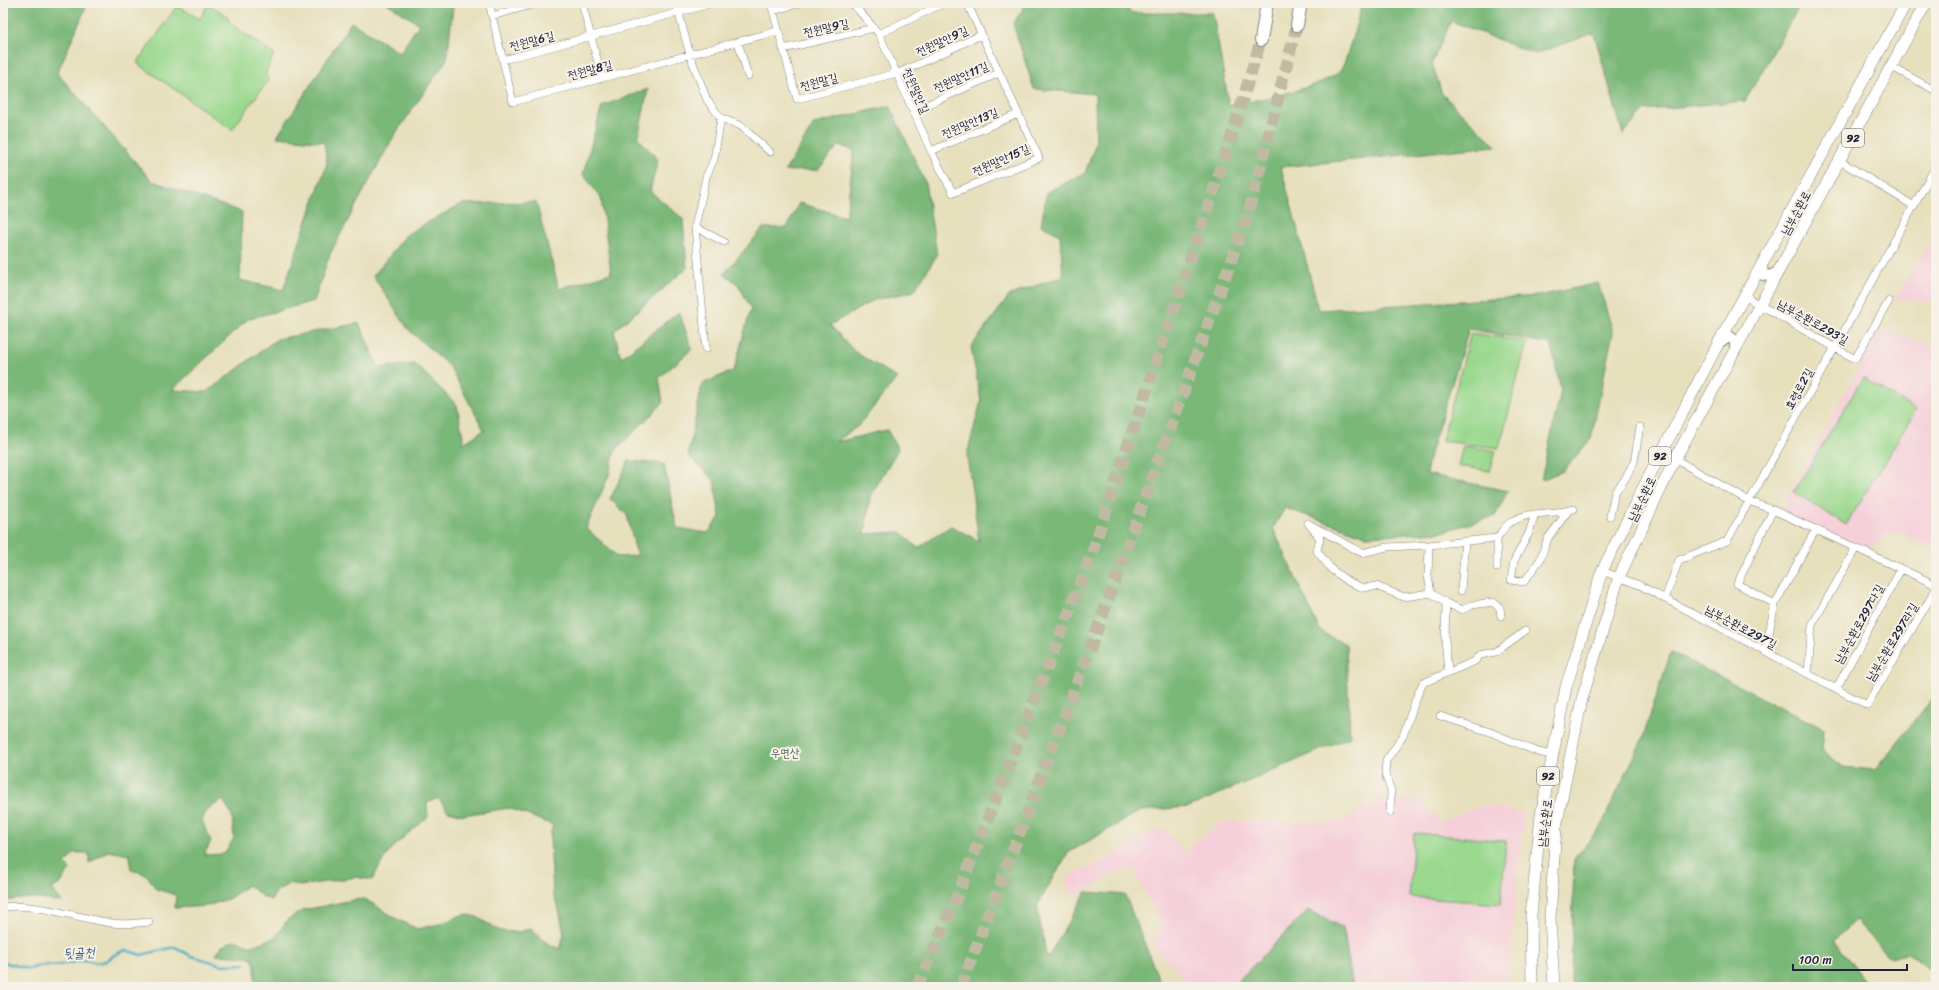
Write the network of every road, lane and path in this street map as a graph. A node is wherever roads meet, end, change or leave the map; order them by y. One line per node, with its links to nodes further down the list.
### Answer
1 (489, 3): 17 (street)
2 (539, 3): 17 (street)
3 (582, 3): 23 (street)
4 (676, 3): 16 (street)
5 (713, 3): 16 (street, 전원말6길)
6 (771, 3): 15 (street, 전원말길)
7 (801, 3): 15 (street)
8 (852, 3): 19 (street, 전원말안길)
9 (944, 3): 21 (street)
10 (967, 3): 22 (street)
11 (1267, 3): 24 (highway)
12 (1301, 3): 18 (highway)
13 (1906, 3): 47 (main road, 남부순환로 / 92)
14 (1926, 3): 29 (main road, 남부순환로 / 92)
15 (773, 11): 20 (street, 전원말길)
16 (678, 12): 23 (street, 전원말6길); 27 (street)
17 (492, 16): 28 (street)
18 (1296, 25)
19 (874, 28): 21 (street, 전원말안길); 26 (street, 전원말9길)
20 (778, 31): 25 (street, 전원말8길); 26 (street, 전원말길)
21 (879, 34): 31 (street, 전원말안길)
22 (981, 35): 30 (street, 전원말안9길); 31 (street, 전원말안9길)
23 (591, 37): 28 (street, 전원말6길); 33 (street)
24 (1261, 40)
25 (738, 42): 27 (street, 전원말8길); 32 (street)
26 (783, 49): 31 (street, 전원말길)
27 (690, 55): 33 (street, 전원말8길); 38 (street)
28 (503, 60): 34 (street, 전원말6길)
29 (1892, 67): 35 (street); 41 (main road, 남부순환로 / 92)
30 (999, 72): 36 (street, 전원말안11길); 37 (street, 전원말안11길)
31 (897, 73): 36 (street, 전원말안길)
32 (748, 76)
33 (602, 78): 34 (street, 전원말8길)
34 (508, 84)
35 (1936, 91)
36 (913, 111): 39 (street, 전원말안길)
37 (1018, 114): 39 (street, 전원말안13길); 43 (street, 전원말안15길)
38 (721, 118): 40 (street); 45 (street)
39 (931, 151): 43 (street, 전원말안길)
40 (770, 152)
41 (1840, 161): 44 (street); 48 (main road, 남부순환로 / 92)
42 (1936, 166): 44 (street, 효령로2길)
43 (953, 193)
44 (1914, 206): 53 (street, 효령로2길)
45 (695, 227): 46 (street); 54 (street)
46 (724, 242)
47 (1762, 265): 48 (main road); 49 (main road, 남부순환로 / 92)
48 (1778, 272): 51 (main road, 남부순환로 / 92)
49 (1744, 296): 51 (street, 남부순환로293길); 52 (main road, 남부순환로 / 92)
50 (1889, 301): 53 (street, 남부순환로293길)
51 (1760, 305): 53 (street, 남부순환로293길); 55 (main road, 남부순환로 / 92)
52 (1719, 342): 55 (main road); 69 (main road, 남부순환로 / 92)
53 (1835, 346): 58 (street, 효령로2길)
54 (706, 349)
55 (1735, 351): 57 (main road, 남부순환로 / 92)
56 (1640, 426): 61 (street)
57 (1675, 459): 58 (street); 70 (main road, 남부순환로 / 92)
58 (1749, 501): 59 (street); 75 (street, 효령로2길)
59 (1773, 510): 62 (street); 77 (street)
60 (1535, 514): 60 (street); 63 (street)
61 (1610, 516)
62 (1816, 529): 66 (street); 77 (street)
63 (1497, 538): 64 (street); 67 (street)
64 (1465, 542): 65 (street); 73 (street)
65 (1429, 545): 74 (street); 74 (street)
66 (1856, 548): 68 (street); 82 (street)
67 (1497, 568)
68 (1901, 569): 71 (street); 83 (street, 남부순환로297다길)
69 (1602, 571): 70 (street, 남부순환로297길); 86 (main road, 남부순환로 / 92)
70 (1619, 577): 75 (street, 남부순환로297길); 91 (main road, 남부순환로 / 92)
71 (1936, 585)
72 (1936, 589): 84 (street, 남부순환로297라길)
73 (1461, 591)
74 (1431, 592): 76 (street)
75 (1665, 599): 80 (street, 남부순환로297길)
76 (1446, 603): 78 (street); 81 (street)
77 (1775, 604): 80 (street)
78 (1501, 616)
79 (1525, 631): 81 (street)
80 (1765, 652): 82 (street, 남부순환로297길)
81 (1448, 671): 87 (street)
82 (1808, 674): 83 (street, 남부순환로297길)
83 (1836, 689): 84 (street, 남부순환로297길)
84 (1867, 705)
85 (1440, 716): 86 (street)
86 (1552, 755): 90 (main road, 남부순환로 / 92)
87 (1390, 812)
88 (3, 907): 89 (street)
89 (150, 922)
90 (1532, 987)
91 (1554, 987)

